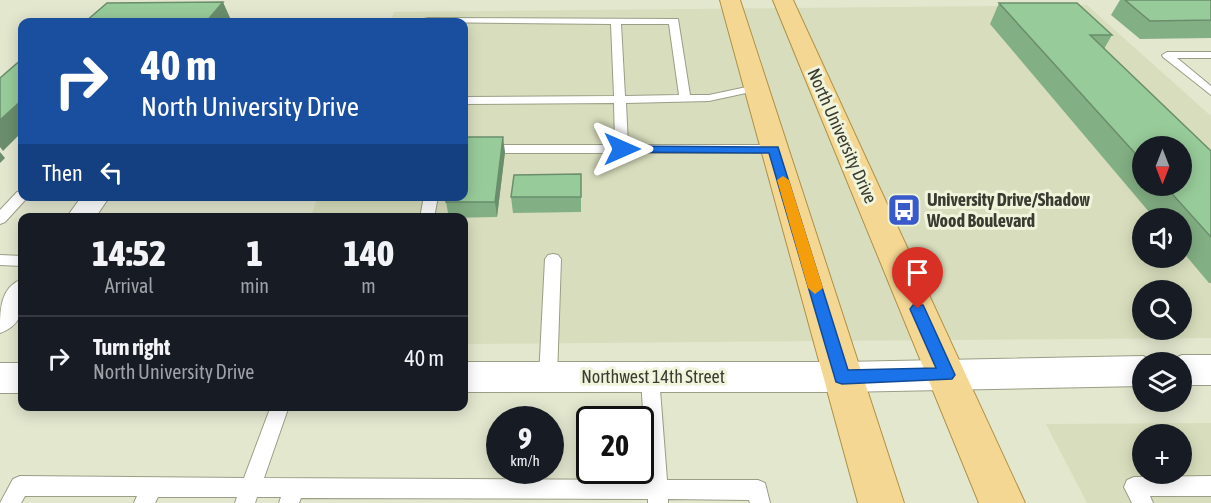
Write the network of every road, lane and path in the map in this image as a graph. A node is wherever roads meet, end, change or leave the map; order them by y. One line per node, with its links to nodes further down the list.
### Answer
1 (730, 0): 6 (main road)
2 (783, 0): 26 (main road, North University Drive)
3 (468, 21): 4 (lane)
4 (616, 21): 8 (lane); 9 (lane)
5 (1211, 55): 7 (lane)
6 (756, 88): 8 (lane); 13 (main road)
7 (1211, 92)
8 (685, 99): 9 (lane)
9 (618, 100): 10 (lane); 12 (lane)
10 (468, 101)
11 (468, 149): 12 (lane)
12 (622, 149): 13 (lane)
13 (774, 149): 30 (main road)
14 (18, 199): 17 (lane)
15 (93, 201): 16 (street)
16 (84, 213)
17 (0, 219)
18 (553, 259): 28 (lane)
19 (0, 260): 20 (lane)
20 (18, 261)
21 (18, 296): 22 (street)
22 (0, 320)
23 (1192, 370): 24 (street)
24 (1211, 370)
25 (1132, 371): 26 (street, Northwest 14th Street)
26 (947, 375): 30 (street, Northwest 14th Street); 42 (main road, North University Drive)
27 (468, 377): 28 (street, Northwest 14th Street)
28 (548, 377): 29 (street, Northwest 14th Street)
29 (650, 377): 30 (street, Northwest 14th Street); 38 (lane)
30 (842, 377): 41 (main road)
31 (0, 378): 32 (street)
32 (18, 378)
33 (278, 411): 36 (lane)
34 (1211, 486): 43 (lane)
35 (148, 495): 36 (lane); 39 (lane)
36 (248, 496): 37 (lane)
37 (292, 496): 38 (lane)
38 (658, 497): 40 (lane)
39 (10, 503)
40 (760, 503)
41 (880, 503)
42 (1002, 503)
43 (1143, 503)

